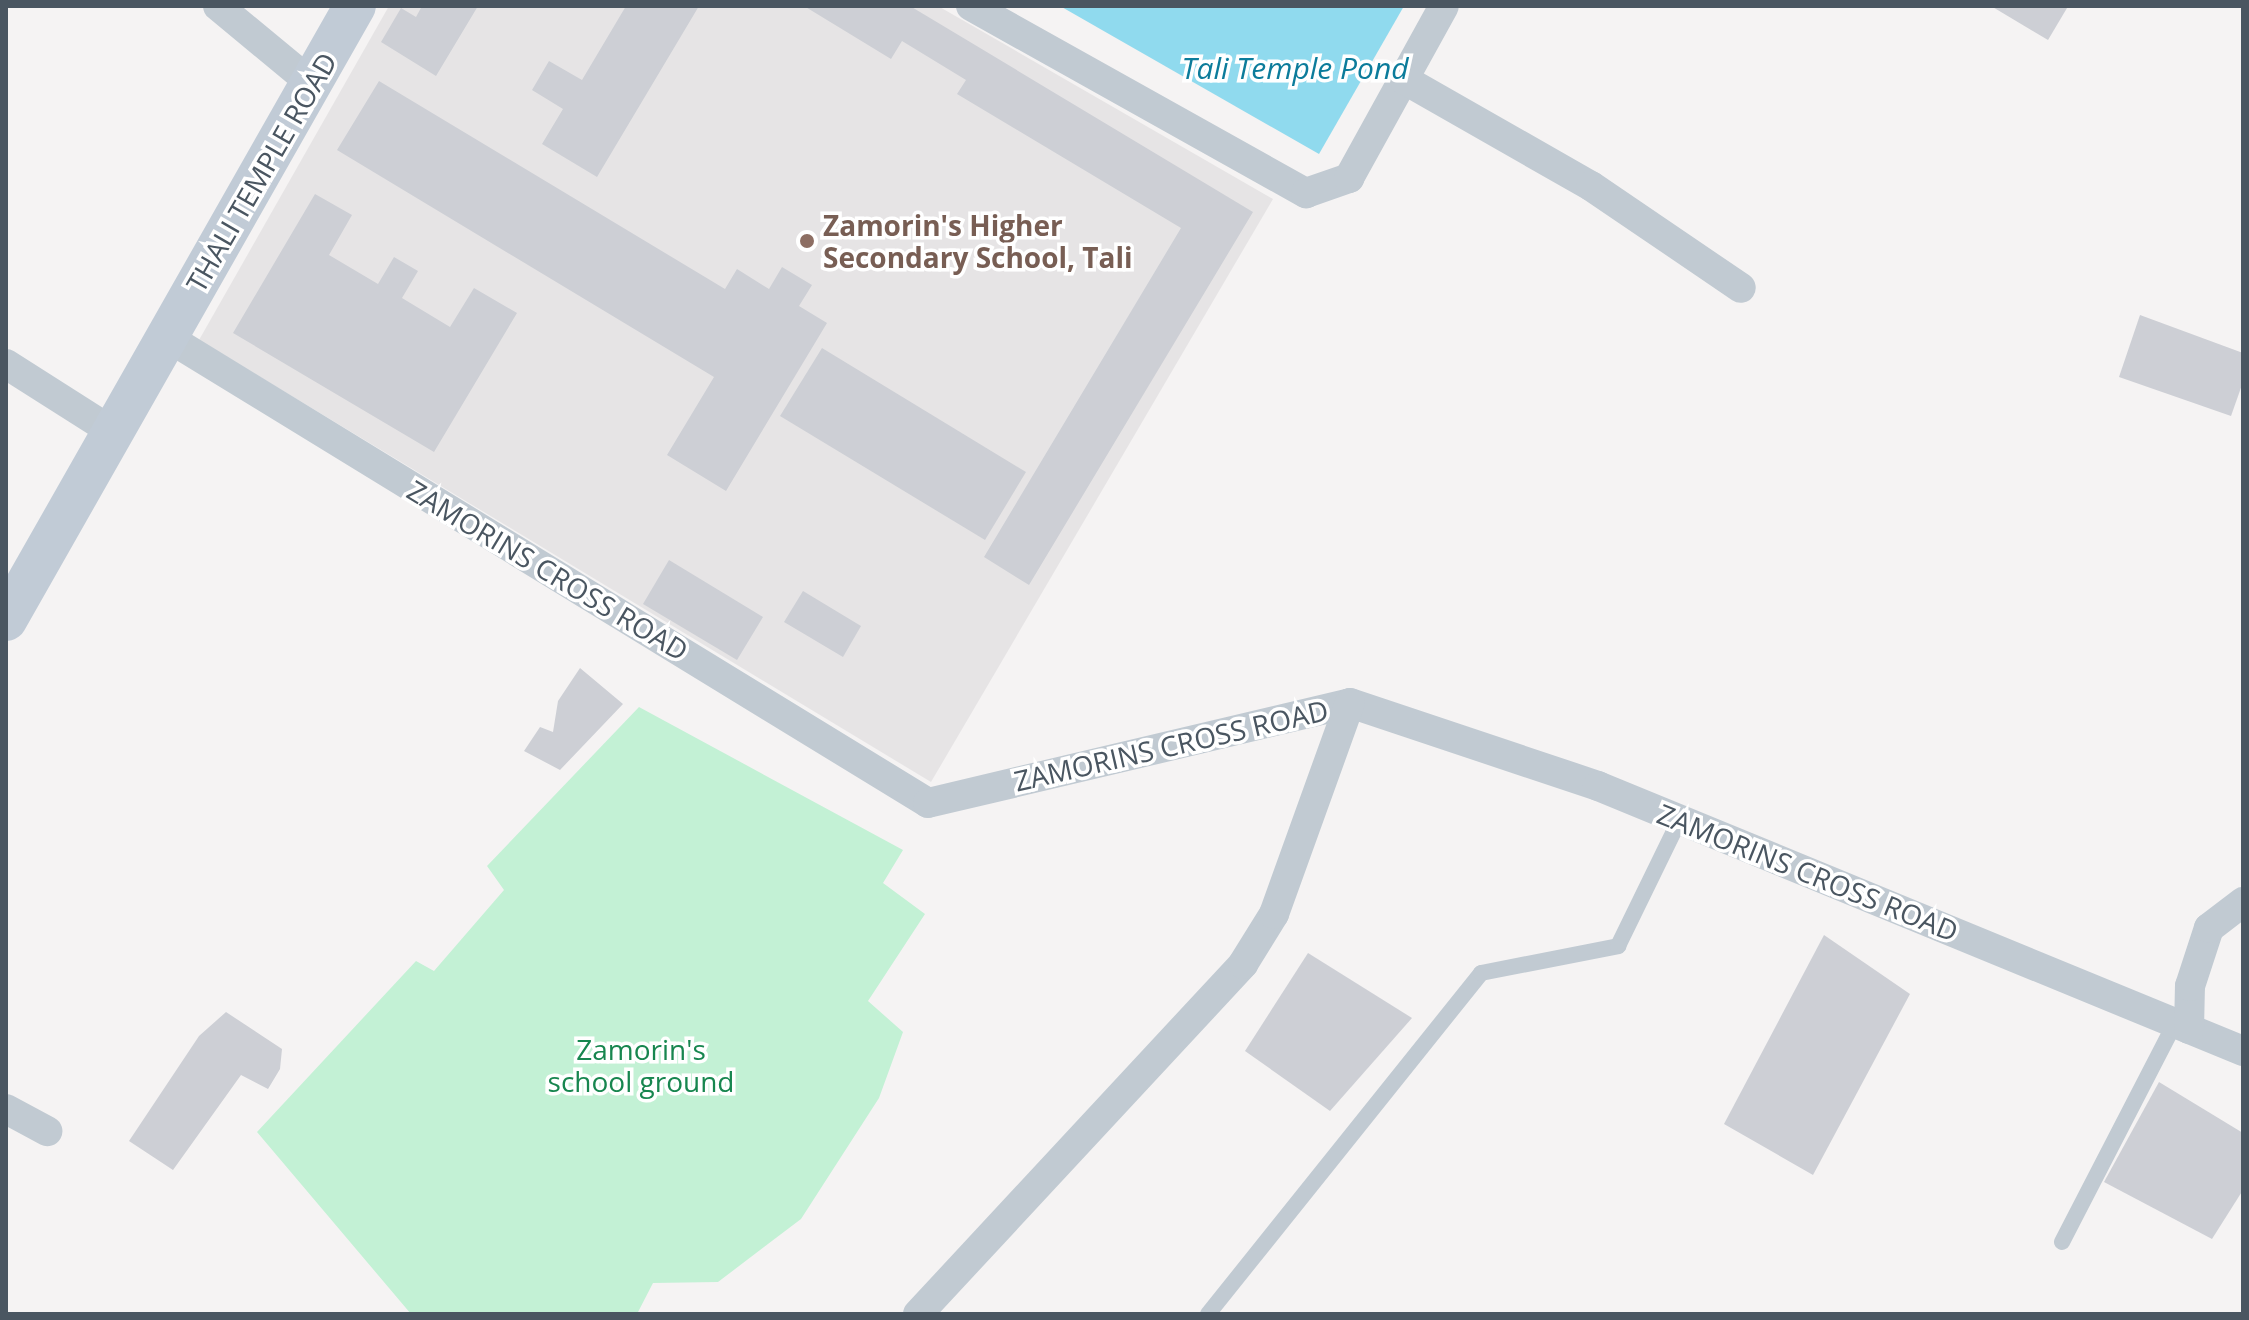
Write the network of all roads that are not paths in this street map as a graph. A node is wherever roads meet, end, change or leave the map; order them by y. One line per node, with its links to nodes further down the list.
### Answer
1 (218, 6): 6 (street)
2 (355, 6): 6 (street, THALI TEMPLE ROAD)
3 (971, 6): 5 (street)
4 (1444, 6): 5 (street)
5 (1405, 80): 7 (street)
6 (311, 83): 8 (street, THALI TEMPLE ROAD)
7 (1741, 288)
8 (167, 337): 10 (street, THALI TEMPLE ROAD); 12 (street, ZAMORINS CROSS ROAD)
9 (6, 364): 10 (street)
10 (113, 432): 11 (street, THALI TEMPLE ROAD)
11 (6, 620)
12 (1350, 703): 13 (street, ZAMORINS CROSS ROAD); 20 (street)
13 (1680, 819): 15 (street, ZAMORINS CROSS ROAD); 21 (lane)
14 (2243, 902): 15 (street)
15 (2182, 1026): 16 (street, ZAMORINS CROSS ROAD); 19 (lane)
16 (2243, 1051)
17 (6, 1109): 18 (street)
18 (47, 1131)
19 (2062, 1242)
20 (918, 1314)
21 (1208, 1314)

